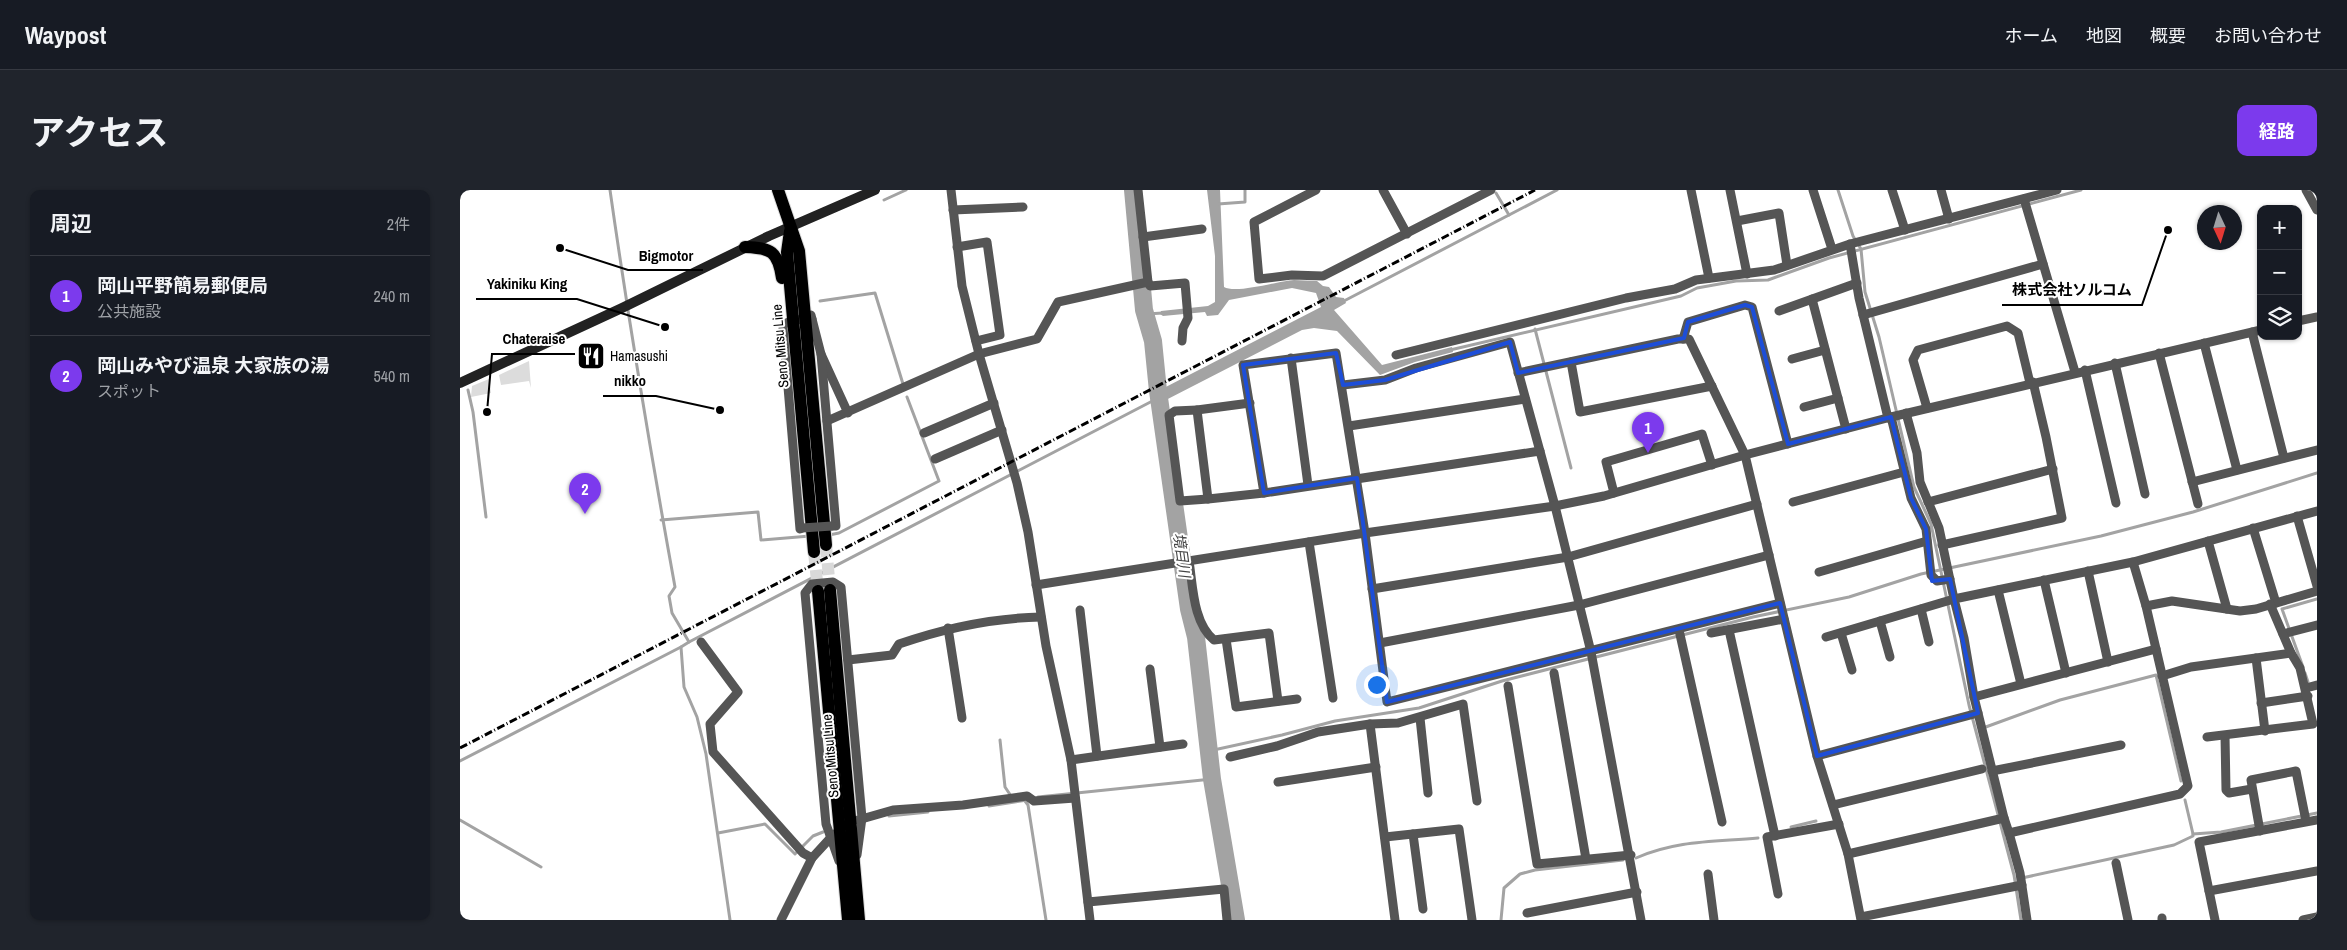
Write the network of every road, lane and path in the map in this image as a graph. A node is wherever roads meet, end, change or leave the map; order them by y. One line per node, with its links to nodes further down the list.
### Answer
1 (778, 190): 21 (main road, Seno Mitsu Line)
2 (875, 190): 21 (main road)
3 (951, 190): 17 (street)
4 (1138, 190): 25 (street)
5 (1316, 190): 24 (street)
6 (1383, 190): 24 (street)
7 (1491, 190): 24 (street)
8 (1691, 190): 33 (street)
9 (1730, 190): 20 (street)
10 (1813, 190): 29 (street)
11 (1892, 190): 23 (street)
12 (1941, 190): 19 (street)
13 (2056, 190): 15 (street)
14 (2306, 190): 18 (street)
15 (2026, 203): 19 (street); 30 (street)
16 (1023, 207): 17 (street)
17 (953, 210): 28 (street)
18 (2317, 210)
19 (1949, 219): 23 (street)
20 (1737, 221): 31 (street); 32 (street)
21 (791, 227): 27 (main road); 40 (main road, Seno Mitsu Line); 40 (main road, Seno Mitsu Line)
22 (1202, 229): 25 (street)
23 (1905, 230): 26 (street)
24 (1407, 234)
25 (1144, 237): 34 (street)
26 (1854, 246): 29 (street); 35 (street)
27 (744, 247): 40 (main road); 59 (main road)
28 (957, 247): 44 (street); 44 (street)
29 (1832, 249): 31 (street)
30 (2043, 264): 38 (street); 57 (street)
31 (1787, 265): 32 (street)
32 (1747, 274): 33 (street)
33 (1709, 278): 51 (street)
34 (1147, 282): 45 (street); 50 (street)
35 (1857, 283): 36 (street); 38 (street)
36 (1812, 299): 37 (street); 47 (street)
37 (1779, 311)
38 (1865, 314): 71 (street)
39 (2317, 317): 41 (street)
40 (804, 319): 49 (street); 72 (street, bridge); 107 (main road, Seno Mitsu Line); 109 (main road, Seno Mitsu Line)
41 (2302, 320)
42 (2256, 331): 46 (street); 81 (street)
43 (1684, 339): 54 (street); 62 (street); 77 (street)
44 (976, 341): 50 (street)
45 (1182, 341)
46 (2204, 343): 48 (street); 85 (street)
47 (1825, 350): 53 (street); 63 (street)
48 (2158, 353): 55 (street); 88 (street)
49 (821, 354): 70 (street); 72 (street)
50 (979, 354): 65 (street); 70 (street)
51 (1396, 355)
52 (1290, 358): 61 (street); 66 (street); 89 (street)
53 (1792, 359)
54 (1572, 362): 58 (street); 62 (street)
55 (2115, 363): 56 (street); 92 (street)
56 (2085, 370): 57 (street); 96 (street)
57 (2074, 372): 60 (street)
58 (1518, 373): 61 (street); 64 (street)
59 (460, 382)
60 (2031, 383): 68 (street); 68 (street); 84 (street)
61 (1343, 385): 73 (street)
62 (1712, 386): 80 (street)
63 (1838, 398): 67 (street); 74 (street)
64 (1525, 399): 73 (street); 78 (street)
65 (994, 403): 75 (street); 76 (street)
66 (1250, 404): 69 (street); 90 (street)
67 (1804, 407)
68 (1927, 408): 71 (street)
69 (1197, 410): 93 (street); 93 (street)
70 (848, 412): 72 (street)
71 (1896, 416): 74 (street); 86 (street); 95 (street)
72 (827, 421)
73 (1349, 426): 87 (street)
74 (1846, 429): 77 (street)
75 (1002, 430): 82 (street); 118 (street)
76 (924, 433)
77 (1788, 444): 80 (street)
78 (1540, 450): 87 (street); 99 (street)
79 (2317, 450): 81 (street)
80 (1745, 455): 83 (street); 97 (street)
81 (2284, 458): 85 (street)
82 (935, 459)
83 (1712, 465): 91 (street); 91 (street)
84 (2052, 469): 95 (street); 108 (street)
85 (2237, 470): 88 (street)
86 (1904, 472): 94 (street); 104 (street)
87 (1357, 478): 89 (street); 103 (street)
88 (2192, 482): 98 (street)
89 (1308, 485): 90 (street)
90 (1264, 493): 93 (street)
91 (1614, 493): 99 (street)
92 (2145, 494)
93 (1208, 499)
94 (1793, 502)
95 (1928, 502): 108 (street)
96 (2116, 503)
97 (1756, 504): 110 (street); 111 (street)
98 (2198, 504)
99 (1555, 506): 103 (street); 111 (street)
100 (2317, 511): 101 (street)
101 (2297, 516): 102 (street); 119 (street)
102 (2253, 528): 105 (street); 124 (street)
103 (1365, 533): 106 (street); 120 (street)
104 (1927, 541): 115 (street); 116 (street)
105 (2208, 541): 113 (street); 128 (street)
106 (1309, 542): 112 (street); 163 (street)
107 (826, 545)
108 (1942, 545): 116 (street)
109 (814, 552)
110 (1769, 555): 125 (street); 130 (street)
111 (1568, 557): 120 (street); 125 (street)
112 (1184, 562): 118 (street); 141 (street)
113 (2133, 562): 114 (street); 126 (street)
114 (2088, 571): 117 (street); 151 (street)
115 (1819, 572)
116 (1946, 575): 123 (street)
117 (2044, 580): 121 (street); 155 (street)
118 (1036, 585): 131 (street)
119 (2317, 586)
120 (1372, 589): 144 (street)
121 (1998, 590): 123 (street); 157 (street)
122 (2317, 591): 124 (street)
123 (1949, 601): 127 (street); 161 (street)
124 (2273, 604): 128 (street); 137 (street)
125 (1579, 605): 144 (street); 147 (street)
126 (2146, 606): 128 (street); 145 (street)
127 (1921, 609): 132 (street); 143 (street)
128 (2227, 609)
129 (1080, 610): 176 (street)
130 (1782, 611): 135 (street); 138 (street); 177 (street)
131 (1041, 617): 134 (street); 179 (street)
132 (1880, 622): 136 (street); 148 (street)
133 (2317, 625): 137 (street)
134 (948, 628): 150 (street); 167 (street)
135 (1729, 630): 139 (street); 199 (street)
136 (1841, 633): 140 (street); 153 (street)
137 (2287, 633): 146 (street)
138 (1680, 634): 147 (street); 193 (street)
139 (1710, 634)
140 (1826, 637)
141 (1226, 639): 164 (street); 164 (street)
142 (701, 642): 203 (street)
143 (1929, 642)
144 (1380, 643): 147 (street)
145 (2156, 649): 151 (street); 156 (street)
146 (2291, 653): 149 (street); 160 (street)
147 (1592, 657): 202 (street)
148 (1890, 657)
149 (2256, 658): 156 (street); 165 (street)
150 (848, 660): 191 (street); 196 (street)
151 (2108, 662): 155 (street)
152 (1150, 669): 175 (street)
153 (1852, 670)
154 (1554, 673): 204 (street)
155 (2066, 673): 157 (street)
156 (2162, 676): 197 (street)
157 (2021, 684): 161 (street)
158 (2317, 685): 160 (street)
159 (1508, 686): 204 (street)
160 (2307, 692): 165 (street); 170 (street)
161 (1974, 697): 166 (street)
162 (1297, 698): 164 (street)
163 (1333, 698)
164 (1278, 701)
165 (2262, 703): 170 (street)
166 (1974, 714): 177 (street); 182 (street)
167 (962, 718)
168 (1420, 718): 169 (street); 186 (street); 187 (street)
169 (1370, 724): 178 (street); 180 (street)
170 (2265, 731): 171 (street)
171 (2224, 736): 172 (street); 184 (street)
172 (2207, 737)
173 (1183, 744): 175 (street)
174 (2121, 745): 182 (street)
175 (1160, 747): 176 (street)
176 (1097, 756): 179 (street)
177 (1817, 756): 188 (street)
178 (1230, 757)
179 (1071, 760): 185 (street)
180 (1376, 767): 183 (street); 200 (street)
181 (1982, 769): 188 (street)
182 (1992, 771): 190 (street)
183 (1278, 782)
184 (2252, 789): 189 (street); 195 (street)
185 (1074, 793): 191 (street); 213 (street)
186 (1428, 793)
187 (1476, 801)
188 (1833, 805): 194 (street)
189 (2305, 817): 192 (street); 195 (street)
190 (2000, 819): 197 (street); 201 (street)
191 (857, 820): 196 (street); 196 (main road, Seno Mitsu Line); 207 (main road, Seno Mitsu Line)
192 (2317, 820)
193 (1722, 822)
194 (1839, 824): 199 (street); 201 (street)
195 (2259, 826): 210 (street)
196 (835, 833): 203 (street); 207 (main road, Seno Mitsu Line)
197 (2009, 833): 209 (street)
198 (1413, 834): 200 (street); 214 (street); 224 (street)
199 (1775, 836): 212 (street)
200 (1385, 837): 223 (street)
201 (1848, 854): 217 (street)
202 (1630, 855): 204 (street); 211 (street)
203 (812, 858): 218 (street)
204 (1586, 859)
205 (2116, 863): 228 (street)
206 (2317, 871): 210 (street)
207 (849, 872): 219 (main road, Seno Mitsu Line); 220 (main road, Seno Mitsu Line)
208 (1708, 874): 226 (street)
209 (2020, 883): 217 (street); 227 (street)
210 (2209, 891): 229 (street)
211 (1637, 892): 215 (street); 225 (street)
212 (1778, 894)
213 (1088, 902): 221 (street); 222 (street)
214 (1424, 909)
215 (1527, 913)
216 (2317, 917): 230 (street)
217 (1861, 919)
218 (781, 920)
219 (848, 920)
220 (859, 920)
221 (1090, 920)
222 (1227, 920)
223 (1395, 920)
224 (1472, 920)
225 (1641, 920)
226 (1714, 920)
227 (2027, 920)
228 (2128, 920)
229 (2216, 920)
230 (2303, 920)

